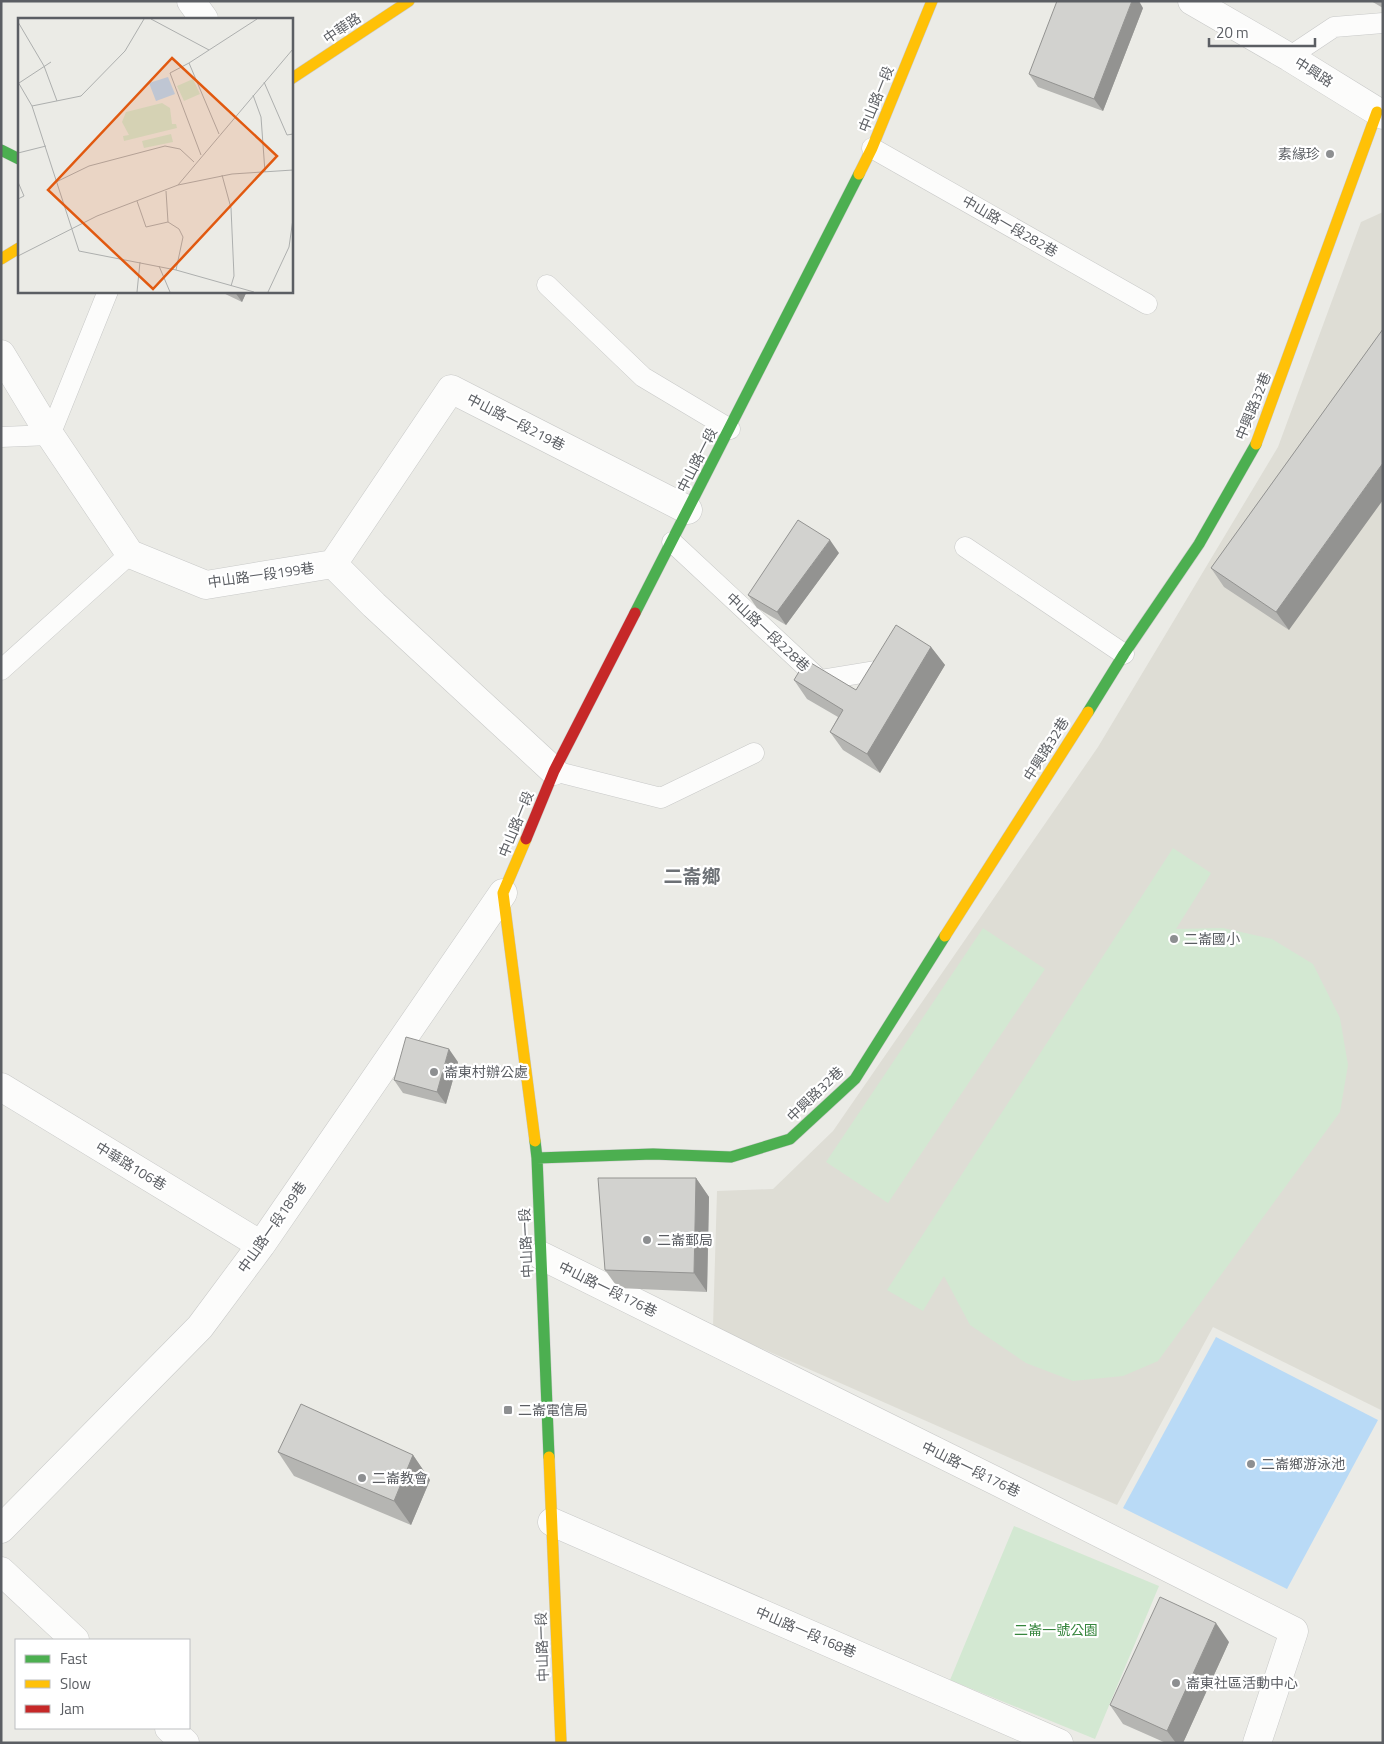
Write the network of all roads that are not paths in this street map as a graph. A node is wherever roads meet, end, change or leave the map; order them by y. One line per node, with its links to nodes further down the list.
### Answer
1 (191, 1): 5 (street)
2 (409, 1): 8 (street, 中華路)
3 (932, 1): 10 (street, 中山路一段)
4 (1192, 1): 7 (street, 中興路)
5 (203, 18)
6 (1383, 23): 7 (lane)
7 (1289, 57): 9 (street, 中興路)
8 (292, 78)
9 (1380, 113): 27 (street, 中興路32巷)
10 (872, 148): 17 (lane, 中山路一段282巷); 19 (street, 中山路一段)
11 (1, 150): 12 (street)
12 (18, 158)
13 (18, 249): 14 (street)
14 (1, 259)
15 (547, 285): 19 (lane)
16 (108, 292): 20 (lane)
17 (1147, 304)
18 (1, 354): 20 (street)
19 (730, 429): 22 (street, 中山路一段)
20 (50, 435): 21 (lane); 25 (street)
21 (1, 437)
22 (688, 510): 23 (street, 中山路一段); 26 (street, 中山路一段219巷)
23 (672, 542): 29 (lane, 中山路一段228巷); 31 (street, 中山路一段)
24 (965, 547): 27 (lane)
25 (130, 554): 26 (street, 中山路一段199巷); 28 (lane)
26 (333, 564): 31 (street, 中山路一段199巷)
27 (1124, 654): 34 (street, 中興路32巷)
28 (1, 670)
29 (881, 670)
30 (754, 753): 31 (lane)
31 (554, 770): 32 (street, 中山路一段)
32 (503, 893): 34 (street, 中山路一段); 35 (street, 中山路一段189巷)
33 (1, 1087): 35 (street, 中華路106巷)
34 (538, 1158): 36 (street, 中山路一段)
35 (261, 1245): 38 (street, 中山路一段189巷)
36 (542, 1256): 37 (street, 中山路一段); 45 (street, 中山路一段176巷)
37 (552, 1522): 43 (street, 中山路一段); 44 (street, 中山路一段168巷)
38 (1, 1529)
39 (1, 1571): 40 (street)
40 (74, 1639)
41 (170, 1729): 42 (street)
42 (185, 1743)
43 (561, 1743)
44 (1059, 1743)
45 (1257, 1743)

